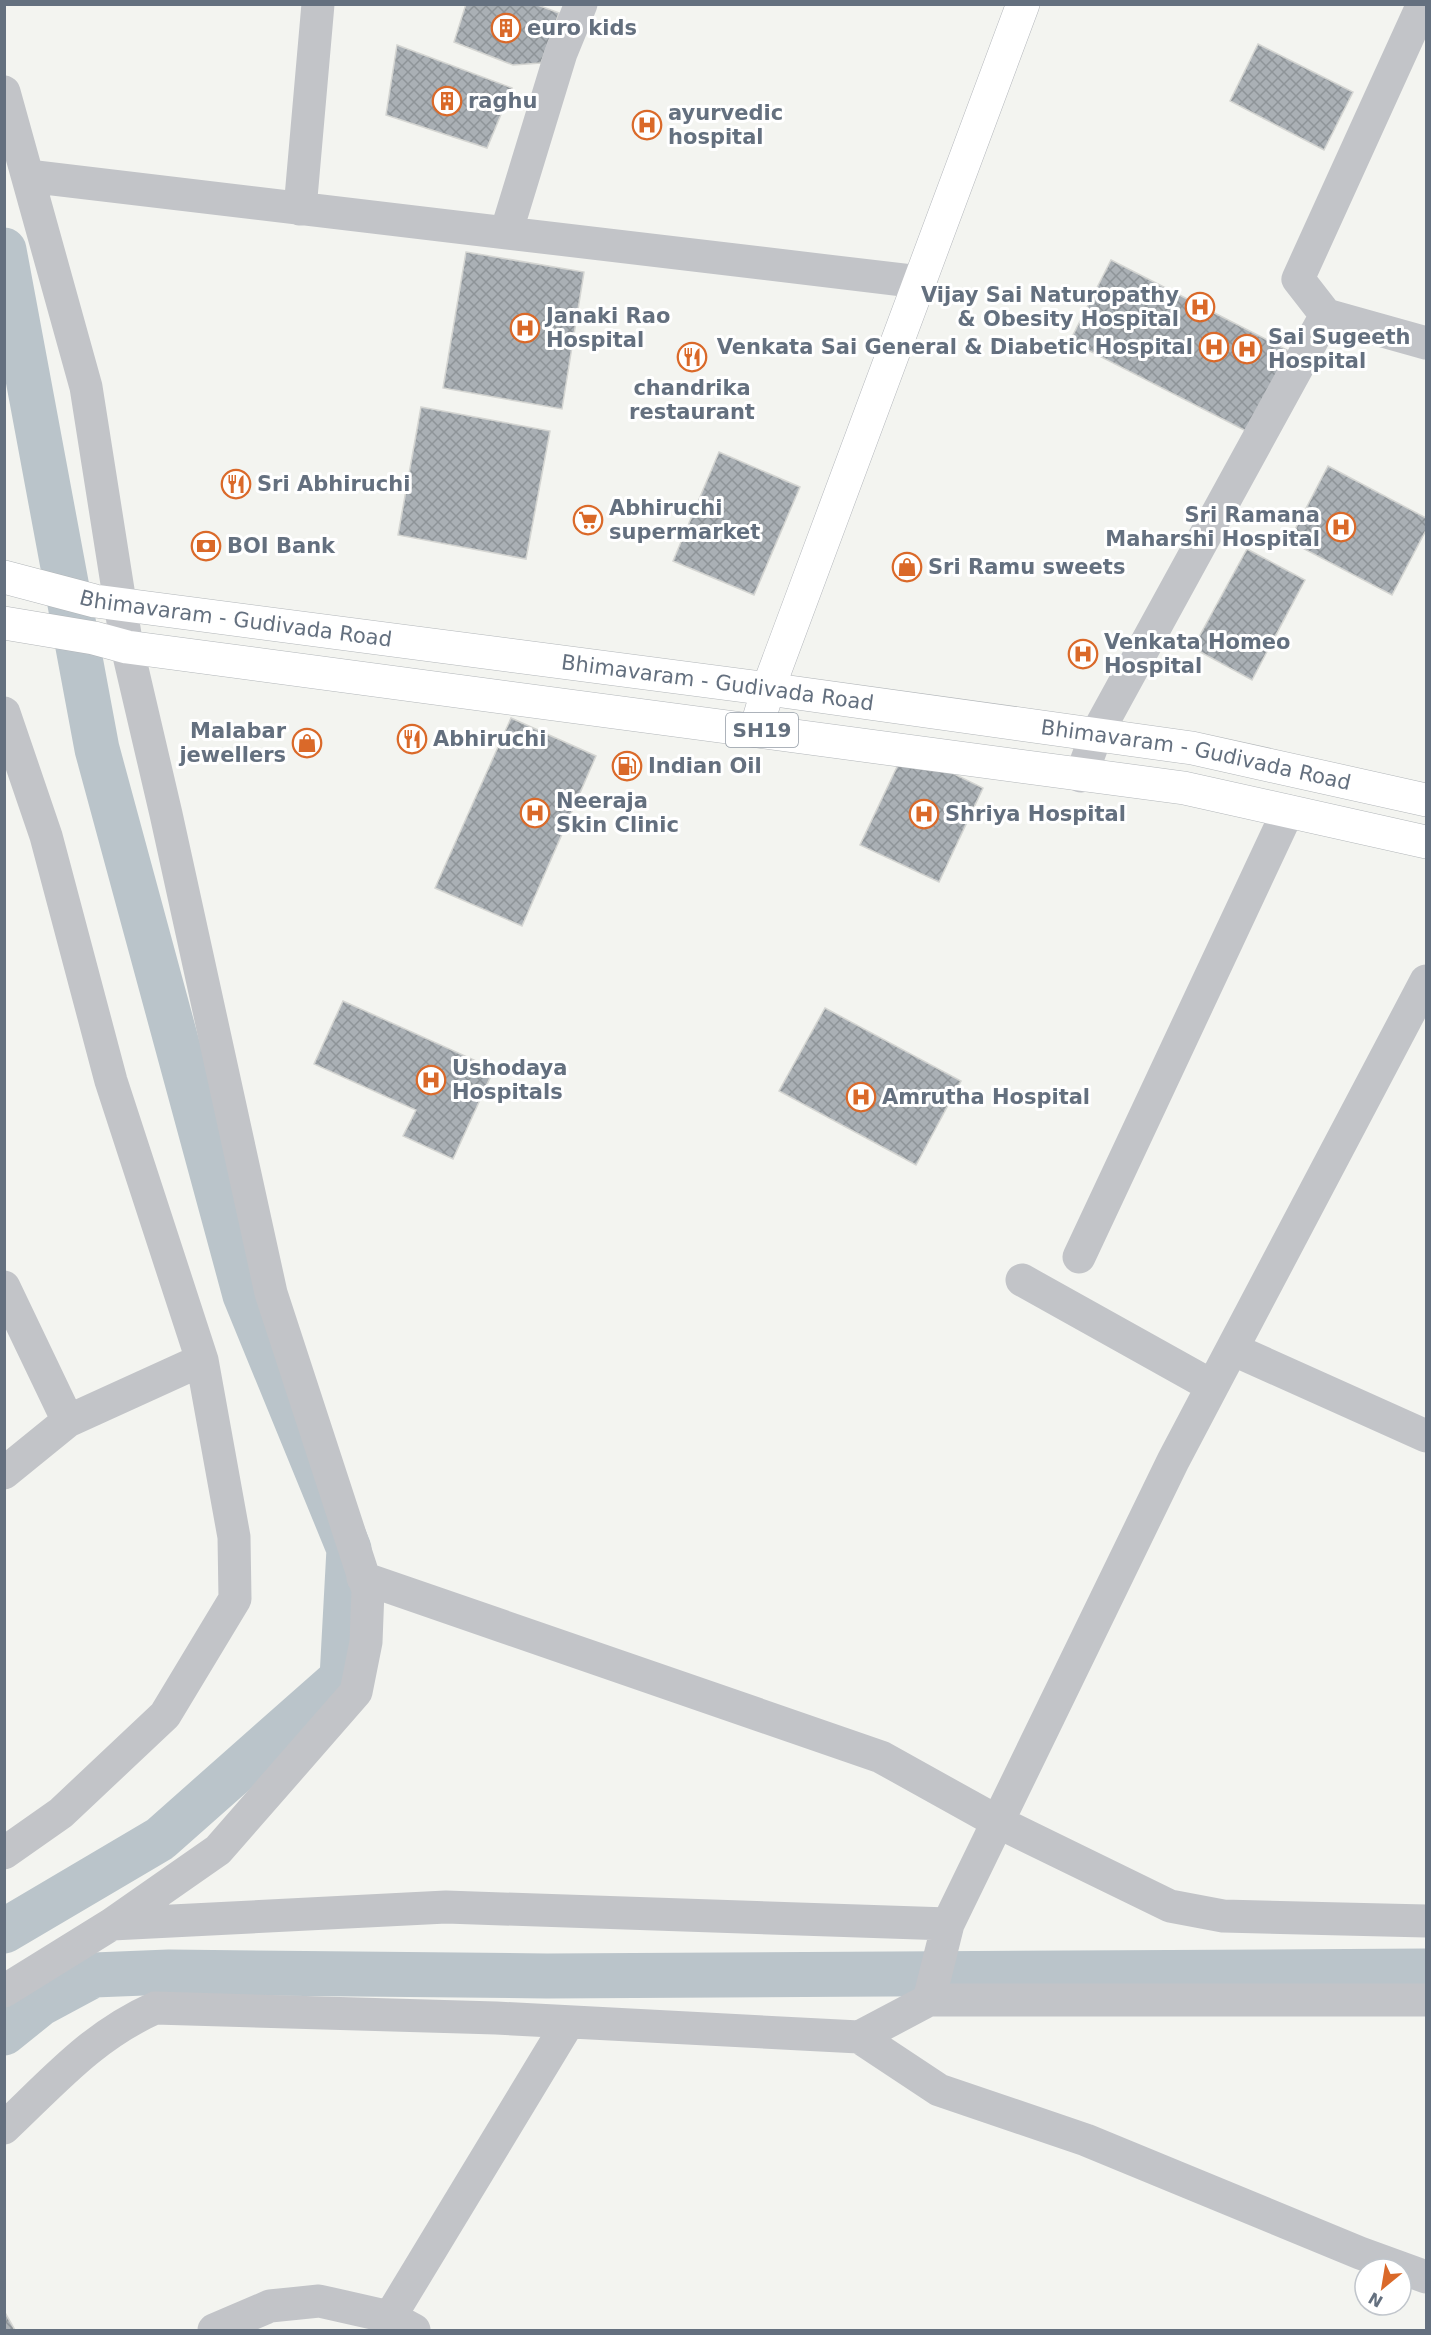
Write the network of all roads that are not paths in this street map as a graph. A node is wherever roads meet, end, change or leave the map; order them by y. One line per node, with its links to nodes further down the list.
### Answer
1 (318, 4): 7 (street)
2 (581, 4): 8 (street)
3 (1023, 4): 9 (main road)
4 (1422, 15): 10 (street)
5 (4, 92): 6 (street)
6 (28, 176): 7 (street); 13 (street)
7 (300, 209): 8 (street)
8 (506, 233): 9 (street)
9 (920, 282): 16 (main road)
10 (1326, 315): 11 (street); 19 (street)
11 (1426, 343)
12 (14, 580): 13 (main road, Bhimavaram - Gudivada Road / SH19)
13 (107, 602): 15 (street); 16 (main road, Bhimavaram - Gudivada Road / SH19)
14 (19, 625): 15 (main road, Bhimavaram - Gudivada Road / SH19)
15 (127, 647): 18 (main road, Bhimavaram - Gudivada Road / SH19); 34 (street)
16 (768, 689): 18 (main road); 19 (main road, Bhimavaram - Gudivada Road / SH19)
17 (4, 712): 29 (street)
18 (756, 729): 20 (main road, Bhimavaram - Gudivada Road / SH19)
19 (1096, 735): 20 (street); 21 (main road, Bhimavaram - Gudivada Road / SH19)
20 (1082, 776): 22 (main road, Bhimavaram - Gudivada Road / SH19)
21 (1426, 800)
22 (1288, 811): 23 (main road, Bhimavaram - Gudivada Road / SH19); 25 (street)
23 (1426, 842)
24 (1426, 981): 28 (street)
25 (1079, 1257)
26 (1022, 1280): 30 (street)
27 (4, 1287): 31 (street)
28 (1232, 1349): 30 (street); 32 (street)
29 (202, 1360): 31 (street); 36 (street)
30 (1212, 1386): 35 (street)
31 (68, 1421): 33 (street)
32 (1426, 1436)
33 (4, 1473)
34 (363, 1578): 35 (street); 38 (street)
35 (998, 1822): 37 (street); 39 (street)
36 (4, 1853)
37 (1423, 1914)
38 (112, 1924): 39 (street); 40 (street)
39 (948, 1924): 41 (street)
40 (4, 1991)
41 (929, 2000): 42 (street); 44 (street)
42 (1426, 2000)
43 (568, 2023): 44 (street); 45 (street); 47 (street)
44 (860, 2037): 46 (street)
45 (4, 2128)
46 (1426, 2277)
47 (402, 2324): 48 (street)
48 (214, 2331)

